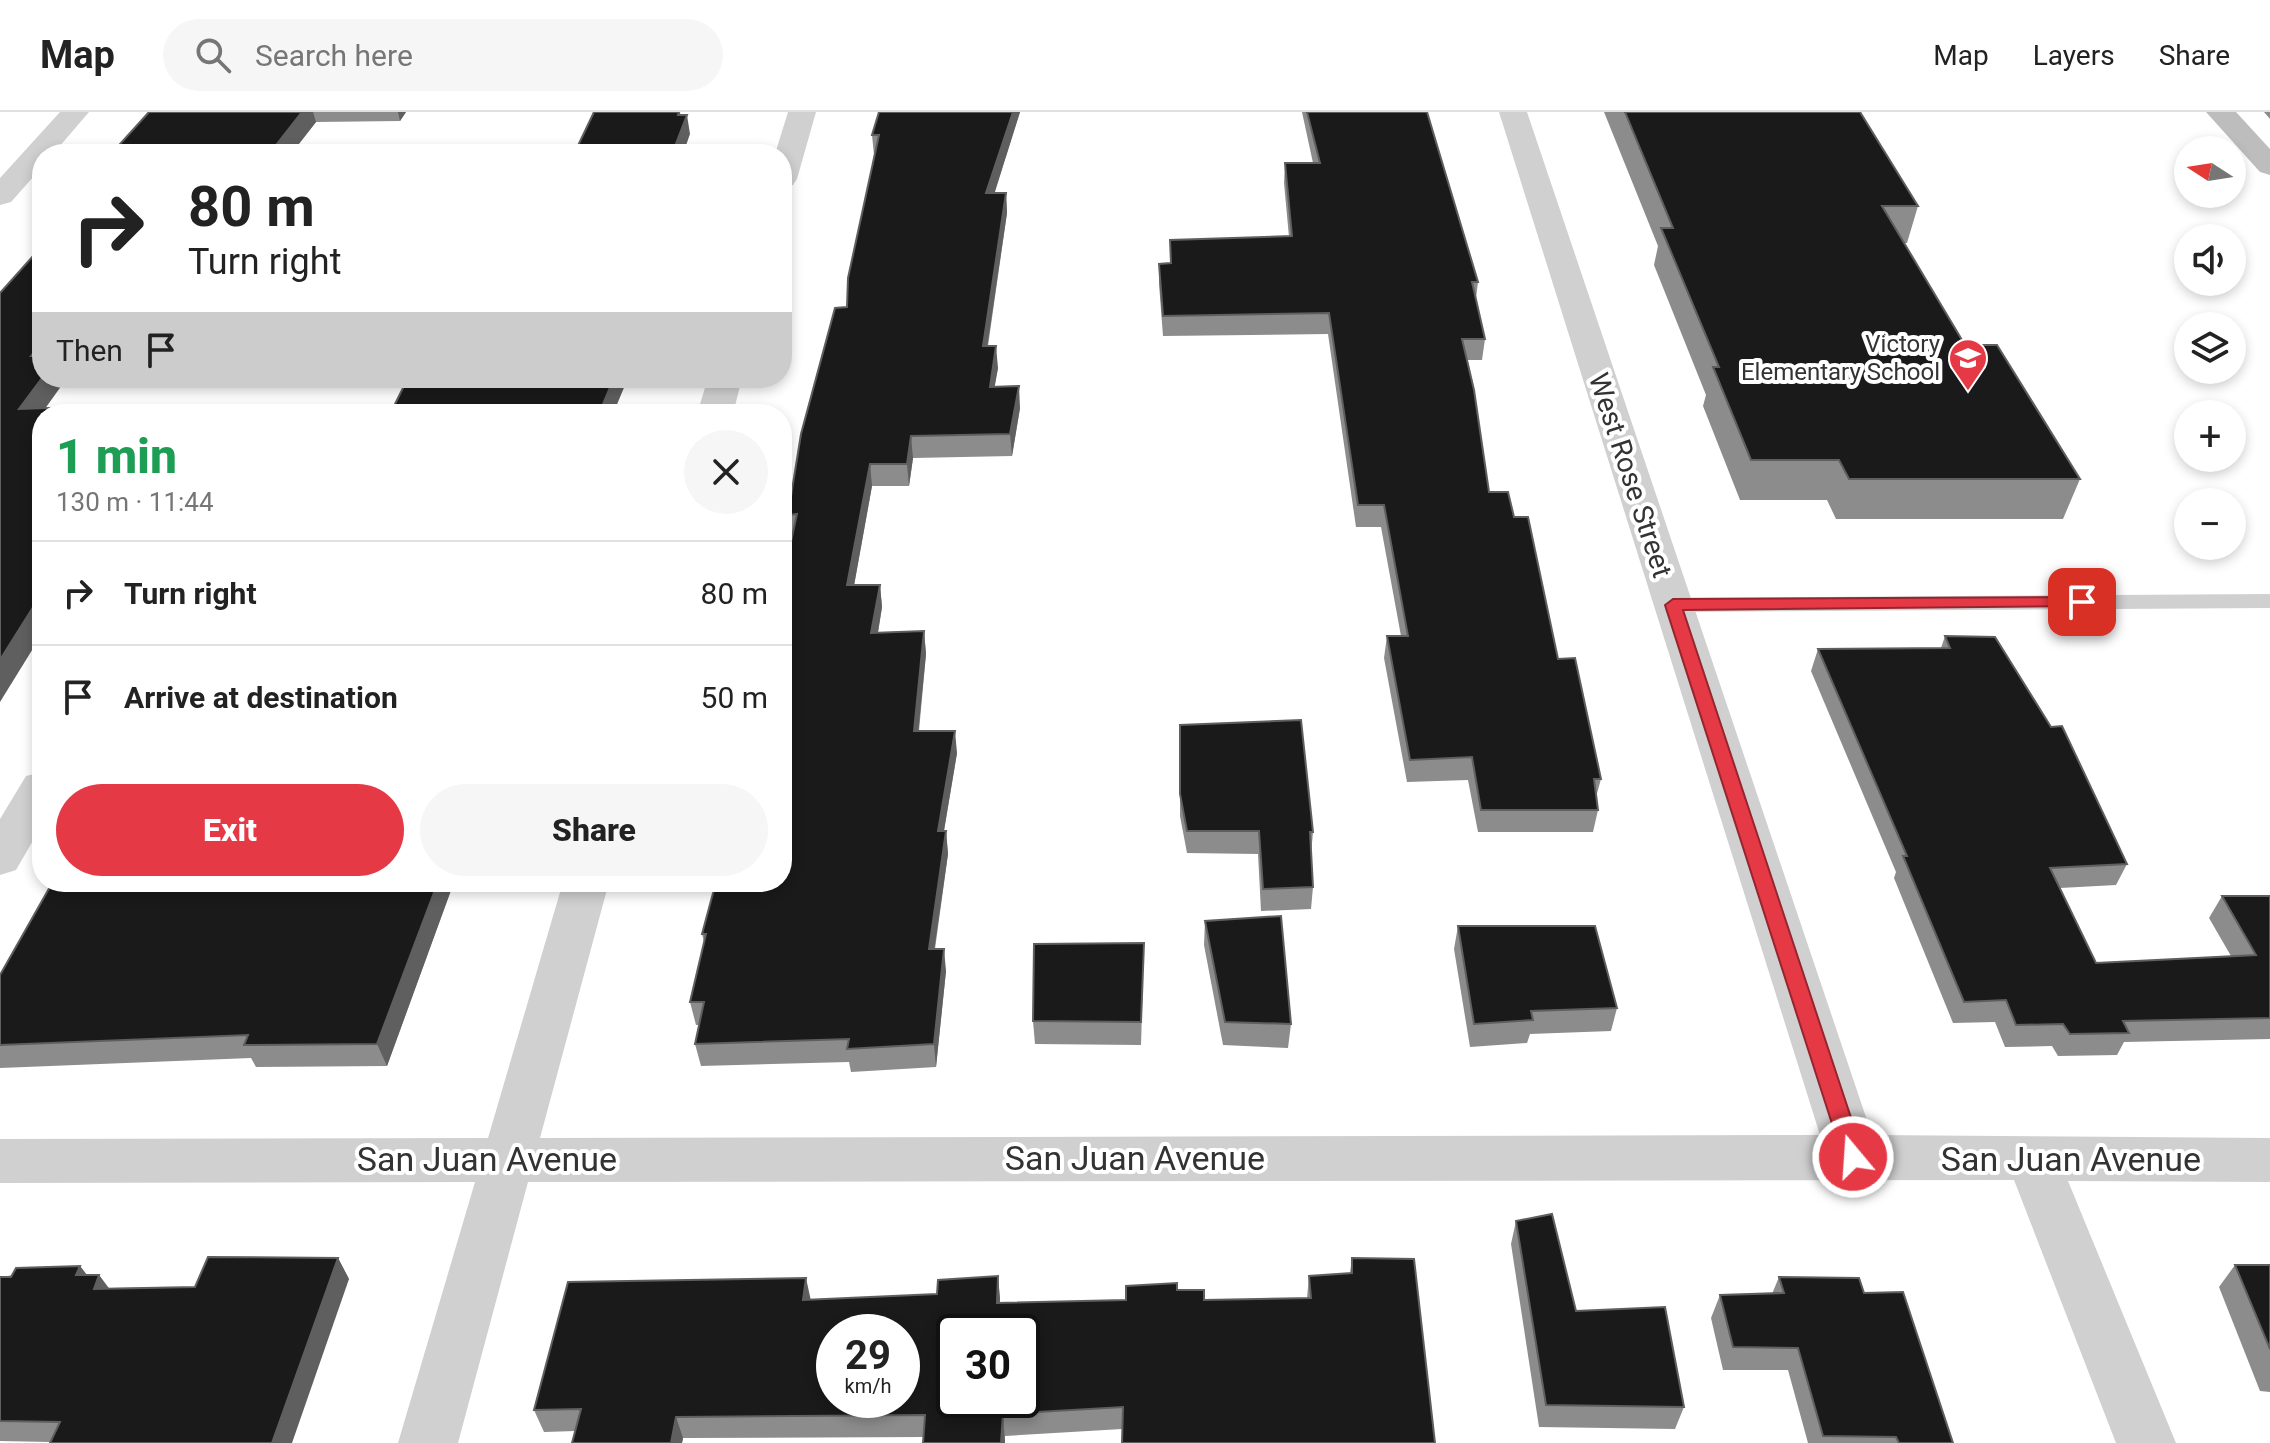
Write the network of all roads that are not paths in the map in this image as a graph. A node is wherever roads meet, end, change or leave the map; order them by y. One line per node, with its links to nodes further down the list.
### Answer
1 (75, 112): 5 (street)
2 (802, 112): 6 (street)
3 (1513, 112): 11 (street, West Rose Street)
4 (2220, 112): 8 (street)
5 (46, 144)
6 (792, 146)
7 (32, 160): 9 (street)
8 (2270, 166)
9 (0, 196)
10 (2270, 601): 11 (lane)
11 (1673, 605): 15 (street, West Rose Street)
12 (32, 804): 13 (street)
13 (0, 858)
14 (583, 892): 16 (street)
15 (1853, 1157): 16 (street, San Juan Avenue); 17 (street, San Juan Avenue)
16 (507, 1159): 19 (street, San Juan Avenue); 20 (street)
17 (2033, 1160): 18 (street, San Juan Avenue); 21 (street)
18 (2270, 1160)
19 (0, 1161)
20 (428, 1443)
21 (2146, 1443)

